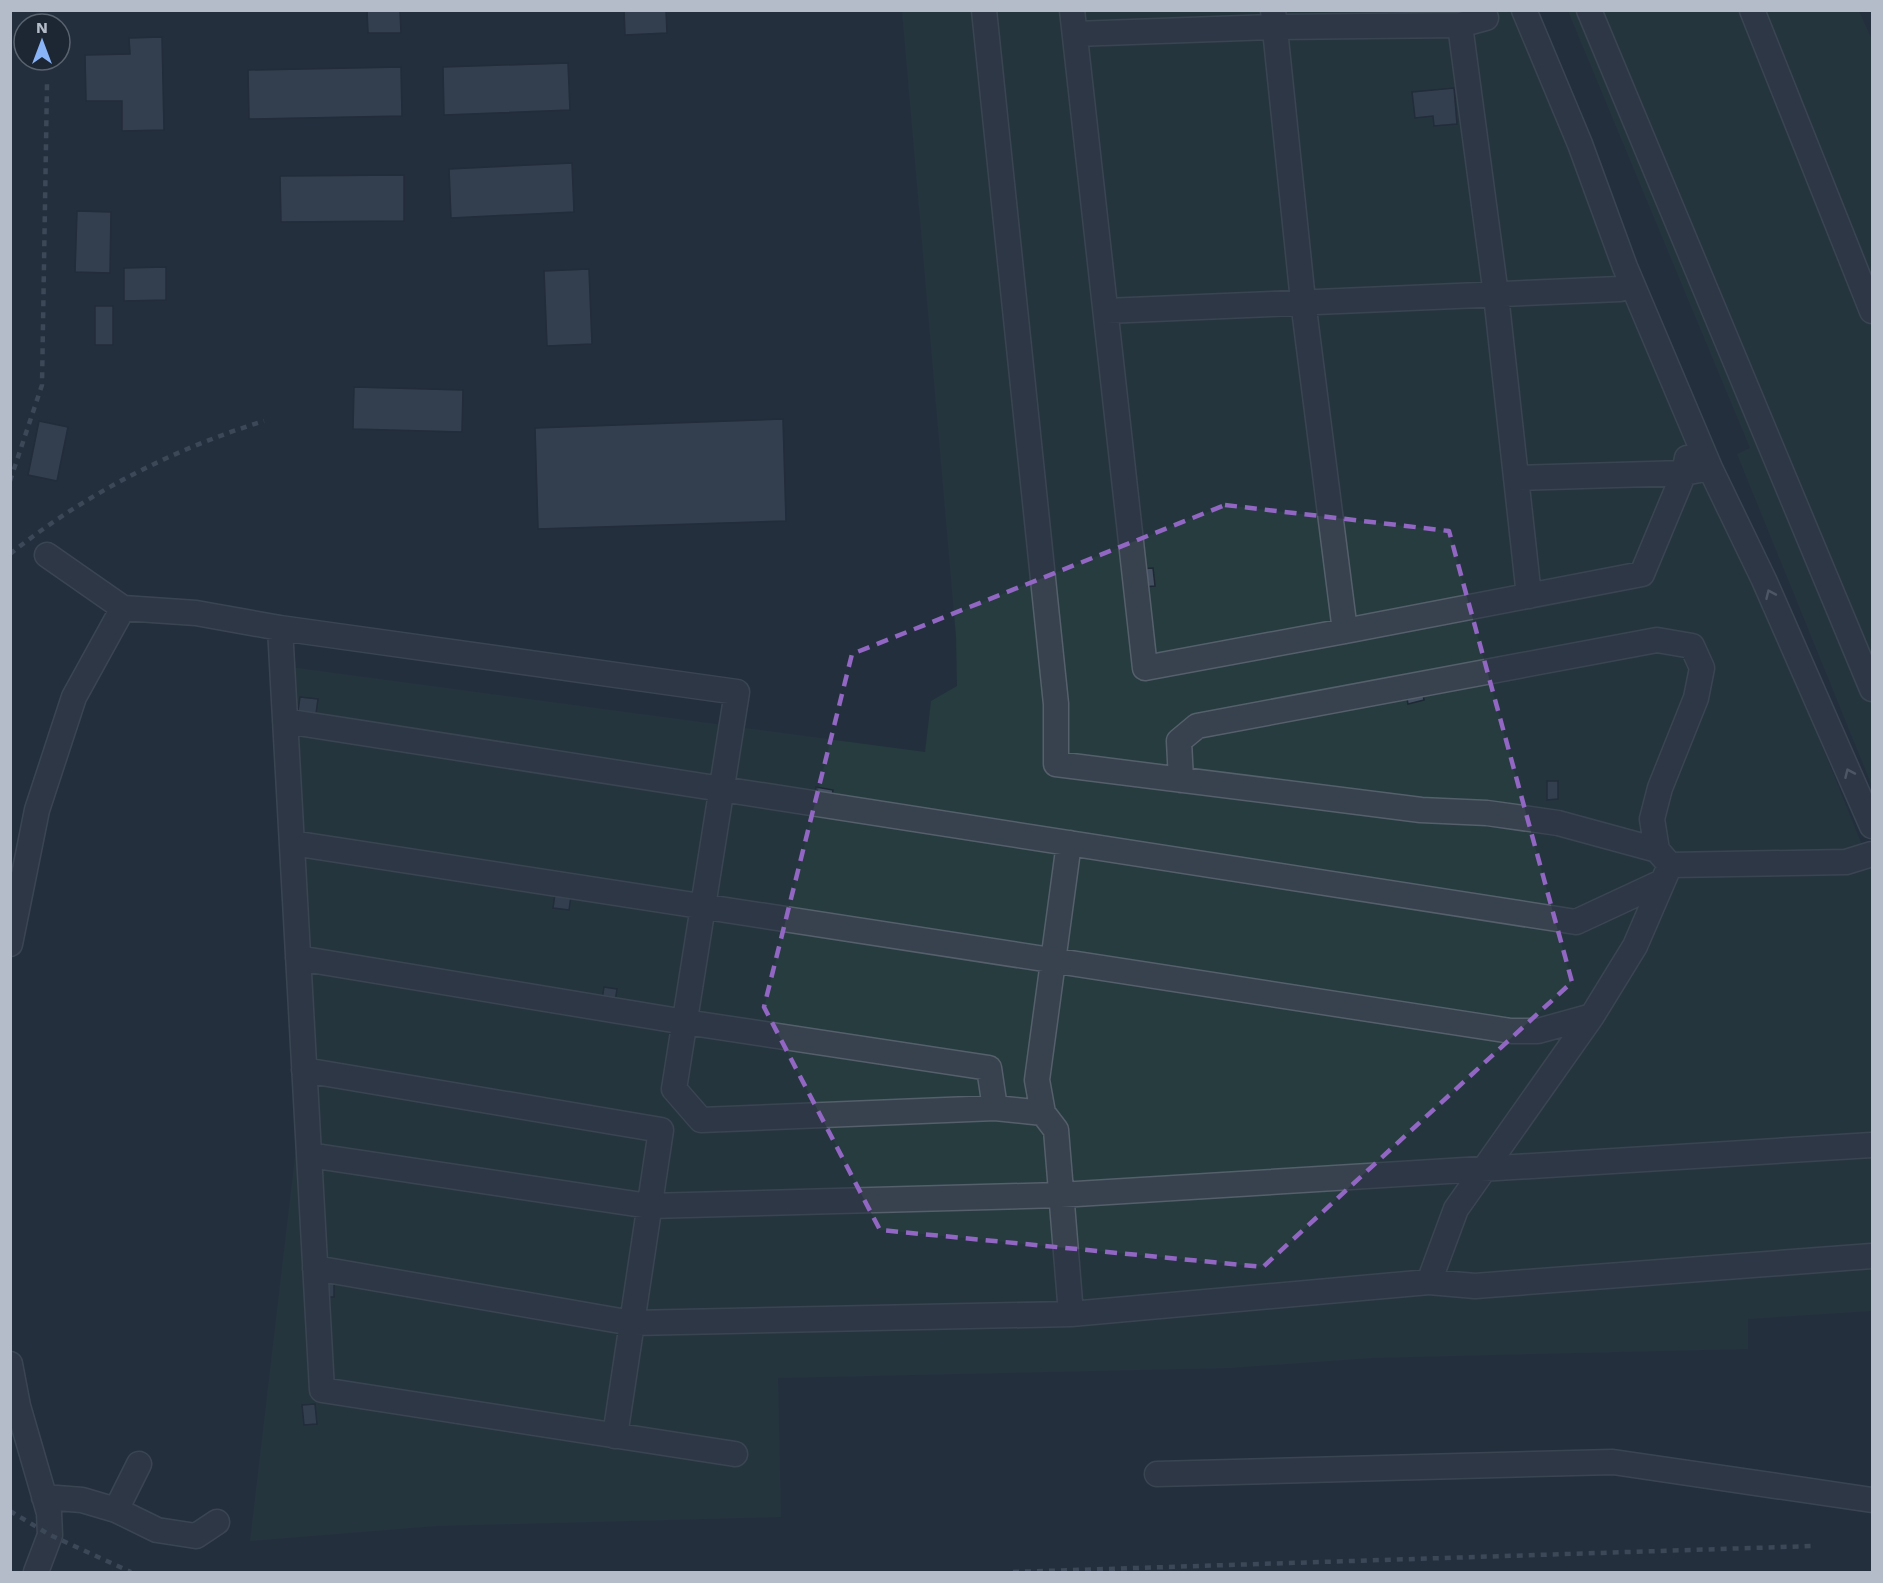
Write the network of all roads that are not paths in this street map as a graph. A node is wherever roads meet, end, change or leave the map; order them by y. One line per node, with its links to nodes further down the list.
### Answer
1 (984, 10): 26 (street)
2 (1072, 10): 10 (street)
3 (1512, 10): 11 (street)
4 (1524, 10): 16 (street)
5 (1589, 10): 24 (street)
6 (1752, 10): 15 (street)
7 (1486, 18): 9 (street)
8 (1274, 19): 9 (street); 10 (street); 13 (street)
9 (1460, 26): 12 (street)
10 (1075, 34): 14 (street)
11 (1620, 289): 12 (street); 17 (street)
12 (1496, 295): 13 (street); 18 (street)
13 (1303, 301): 14 (street); 23 (street)
14 (1106, 311): 23 (street)
15 (1872, 311)
16 (1710, 468): 17 (street); 28 (street, one-way to 16)
17 (1684, 472): 18 (street); 20 (street)
18 (1516, 478): 20 (street)
19 (47, 555): 21 (street)
20 (1529, 596): 23 (street)
21 (123, 608): 22 (street); 34 (street)
22 (280, 628): 25 (street); 27 (street)
23 (1345, 631)
24 (1872, 689)
25 (285, 721): 27 (street); 29 (street)
26 (1181, 780): 32 (street); 32 (street)
27 (723, 788): 30 (street); 33 (street)
28 (1870, 814)
29 (292, 843): 33 (street); 35 (street)
30 (1069, 843): 32 (street); 36 (street)
31 (1872, 854): 32 (street)
32 (1663, 866): 37 (street)
33 (704, 905): 36 (street); 38 (street)
34 (10, 944)
35 (298, 958): 38 (street); 39 (street)
36 (1054, 959): 37 (street); 41 (street)
37 (1592, 1016): 44 (street)
38 (685, 1022): 40 (street); 40 (street)
39 (304, 1070): 43 (street); 46 (street)
40 (995, 1108): 41 (street)
41 (1043, 1113): 45 (street)
42 (1872, 1145): 44 (street)
43 (309, 1155): 46 (street); 48 (street)
44 (1481, 1171): 45 (street); 49 (street)
45 (1060, 1195): 46 (street); 50 (street)
46 (649, 1206): 51 (street)
47 (1872, 1256): 49 (street)
48 (315, 1268): 51 (street); 53 (street)
49 (1429, 1282): 50 (street)
50 (1071, 1314): 51 (street)
51 (632, 1323): 53 (street)
52 (10, 1364): 57 (street)
53 (615, 1436): 54 (street)
54 (735, 1454)
55 (139, 1464): 59 (street)
56 (1157, 1474): 58 (street)
57 (44, 1497): 59 (street); 61 (street)
58 (1872, 1500)
59 (116, 1510): 60 (street)
60 (217, 1522)
61 (36, 1572)

